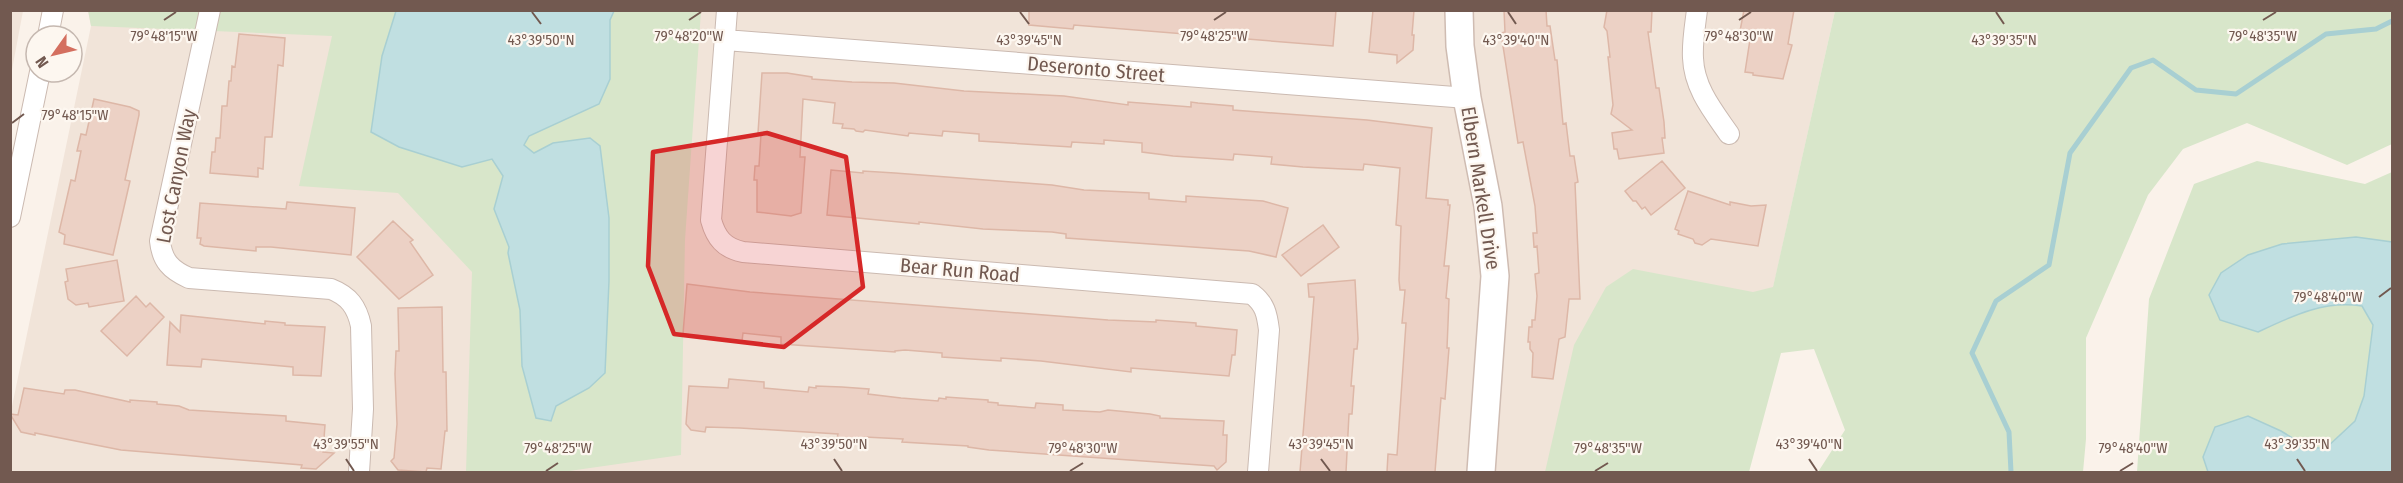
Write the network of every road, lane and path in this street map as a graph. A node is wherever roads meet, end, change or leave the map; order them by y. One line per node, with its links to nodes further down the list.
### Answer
1 (210, 10): 10 (street, Lost Canyon Way)
2 (727, 10): 5 (street, Bear Run Road)
3 (1459, 10): 7 (street, Elbern Markell Drive)
4 (1697, 10): 8 (street)
5 (725, 40): 7 (street, Deseronto Street); 11 (street, Bear Run Road)
6 (38, 84): 9 (street)
7 (1467, 98): 12 (street, Elbern Markell Drive)
8 (1729, 134)
9 (10, 217)
10 (359, 472)
11 (1258, 472)
12 (1481, 472)

